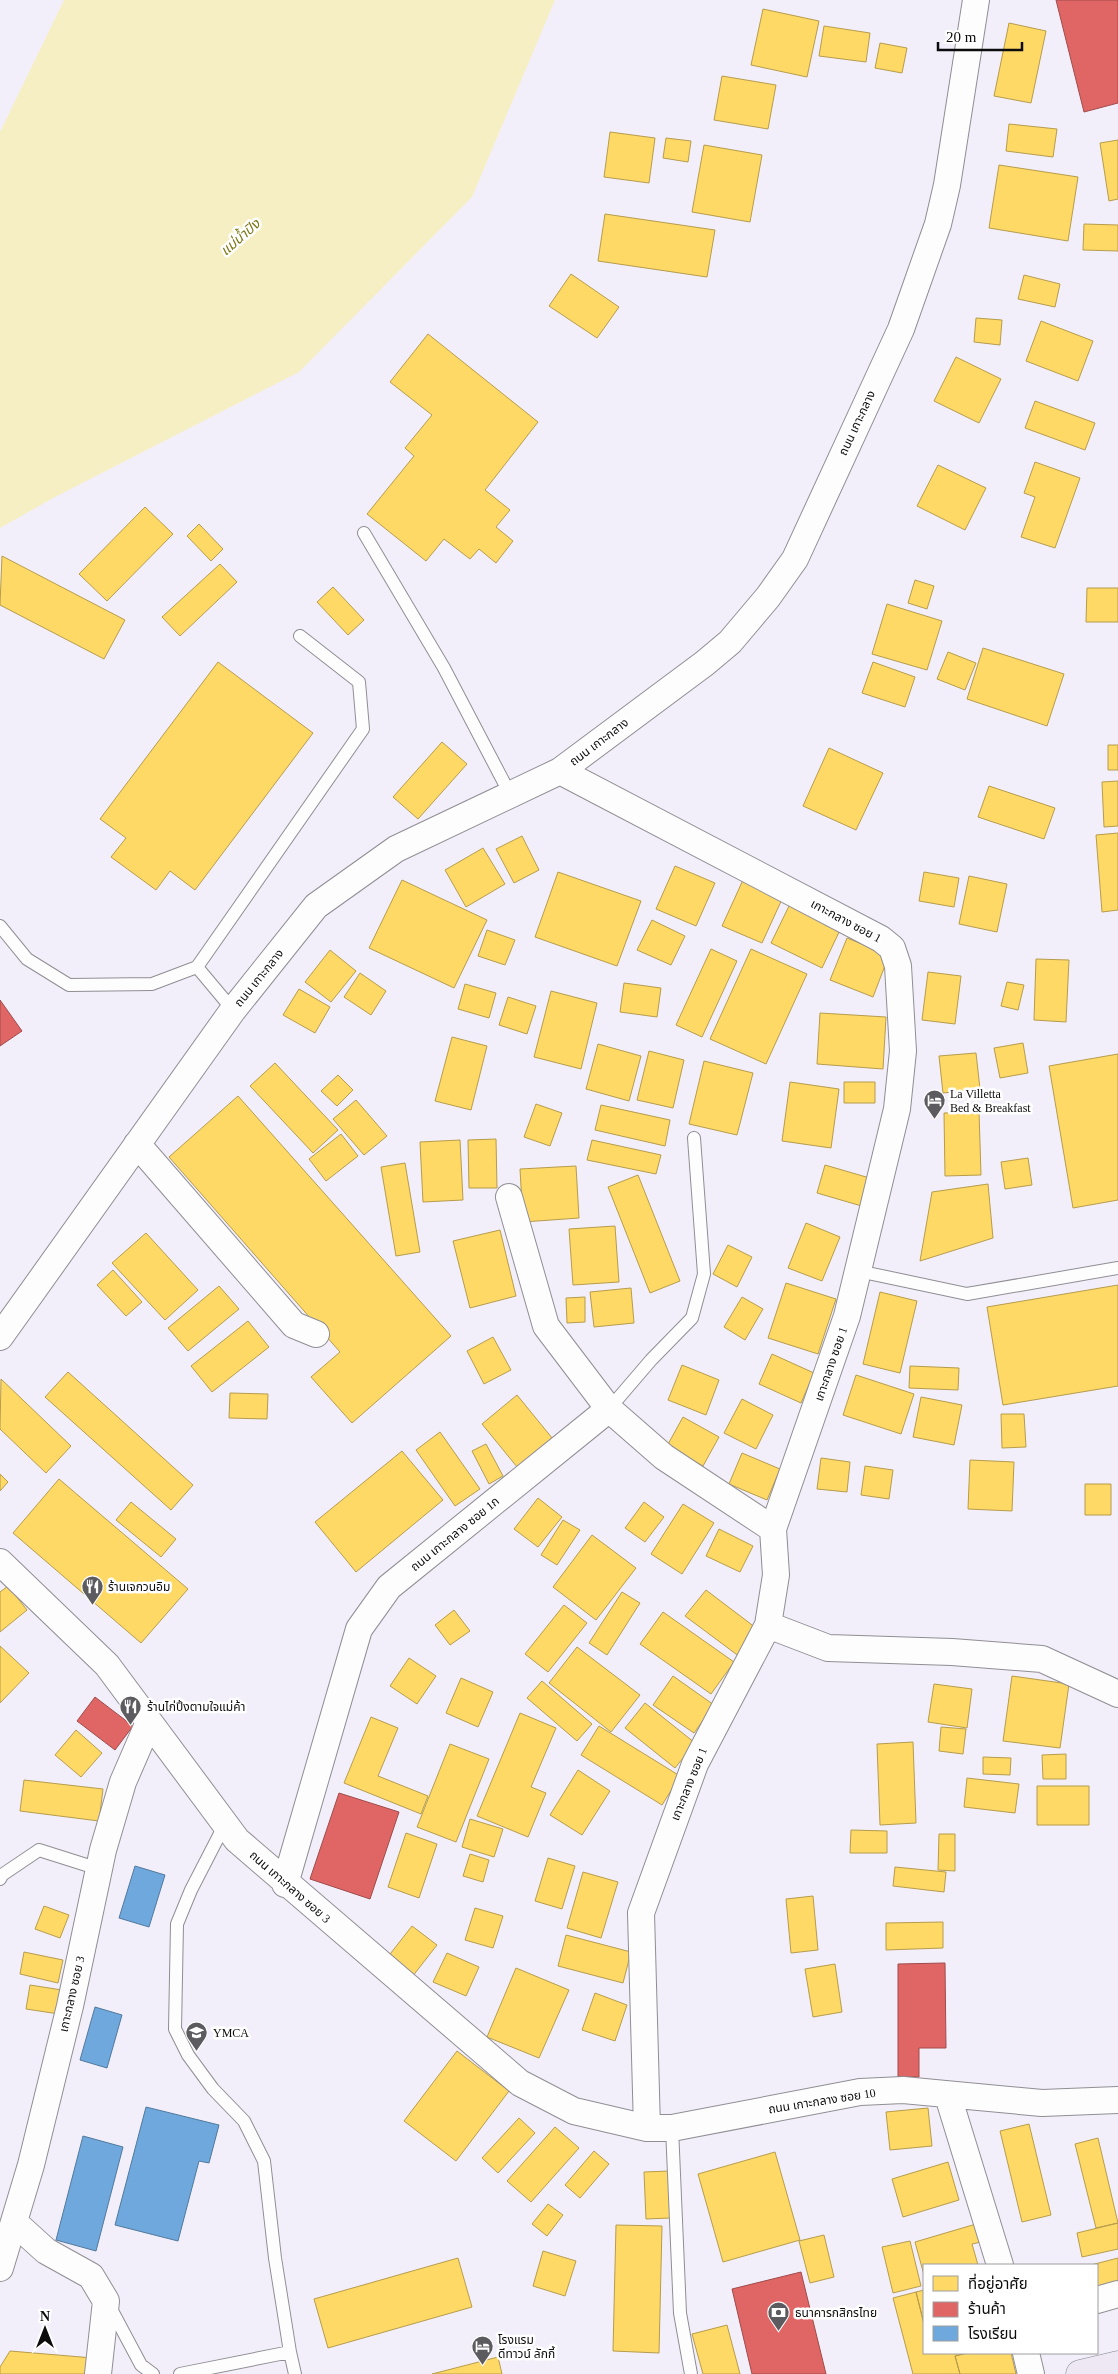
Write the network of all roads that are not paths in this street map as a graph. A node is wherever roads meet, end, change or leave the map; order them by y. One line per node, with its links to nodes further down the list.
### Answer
1 (976, 0): 4 (street, ถนน เกาะกลาง)
2 (364, 533): 5 (lane)
3 (300, 636): 7 (lane)
4 (560, 771): 5 (street, ถนน เกาะกลาง); 13 (street, เกาะกลาง ซอย 1)
5 (510, 794): 8 (street, ถนน เกาะกลาง)
6 (0, 926): 7 (lane)
7 (197, 967): 8 (lane)
8 (233, 1010): 10 (street, ถนน เกาะกลาง)
9 (694, 1138): 16 (lane)
10 (137, 1144): 14 (street); 15 (street, ถนน เกาะกลาง)
11 (509, 1197): 16 (street)
12 (1118, 1268): 13 (lane)
13 (858, 1271): 17 (street, เกาะกลาง ซอย 1)
14 (316, 1334)
15 (0, 1337)
16 (609, 1409): 17 (street); 25 (street, ถนน เกาะกลาง ซอย 1ก)
17 (773, 1529): 19 (street, เกาะกลาง ซอย 1)
18 (0, 1562): 21 (street, ถนน เกาะกลาง ซอย 3)
19 (768, 1625): 20 (street); 28 (street, เกาะกลาง ซอย 1)
20 (1118, 1694)
21 (149, 1722): 22 (street, ถนน เกาะกลาง ซอย 3); 23 (street, เกาะกลาง ซอย 3)
22 (225, 1824): 25 (street, ถนน เกาะกลาง ซอย 3); 35 (lane)
23 (99, 1869): 24 (lane); 29 (street, เกาะกลาง ซอย 3)
24 (0, 1880)
25 (285, 1884): 28 (street, ถนน เกาะกลาง ซอย 3)
26 (948, 2096): 27 (street, ถนน เกาะกลาง ซอย 10); 28 (street, ถนน เกาะกลาง ซอย 10); 30 (street)
27 (1118, 2100)
28 (659, 2128): 42 (lane)
29 (14, 2222): 31 (street, เกาะกลาง ซอย 3); 34 (street)
30 (1000, 2264)
31 (0, 2268)
32 (1118, 2294): 33 (street)
33 (1098, 2300)
34 (106, 2301): 38 (street); 39 (lane)
35 (290, 2352): 40 (lane); 41 (lane)
36 (1026, 2354): 43 (street)
37 (1118, 2365): 44 (main road)
38 (98, 2374)
39 (153, 2374)
40 (180, 2374)
41 (295, 2374)
42 (691, 2374)
43 (1031, 2374)
44 (1080, 2374)

